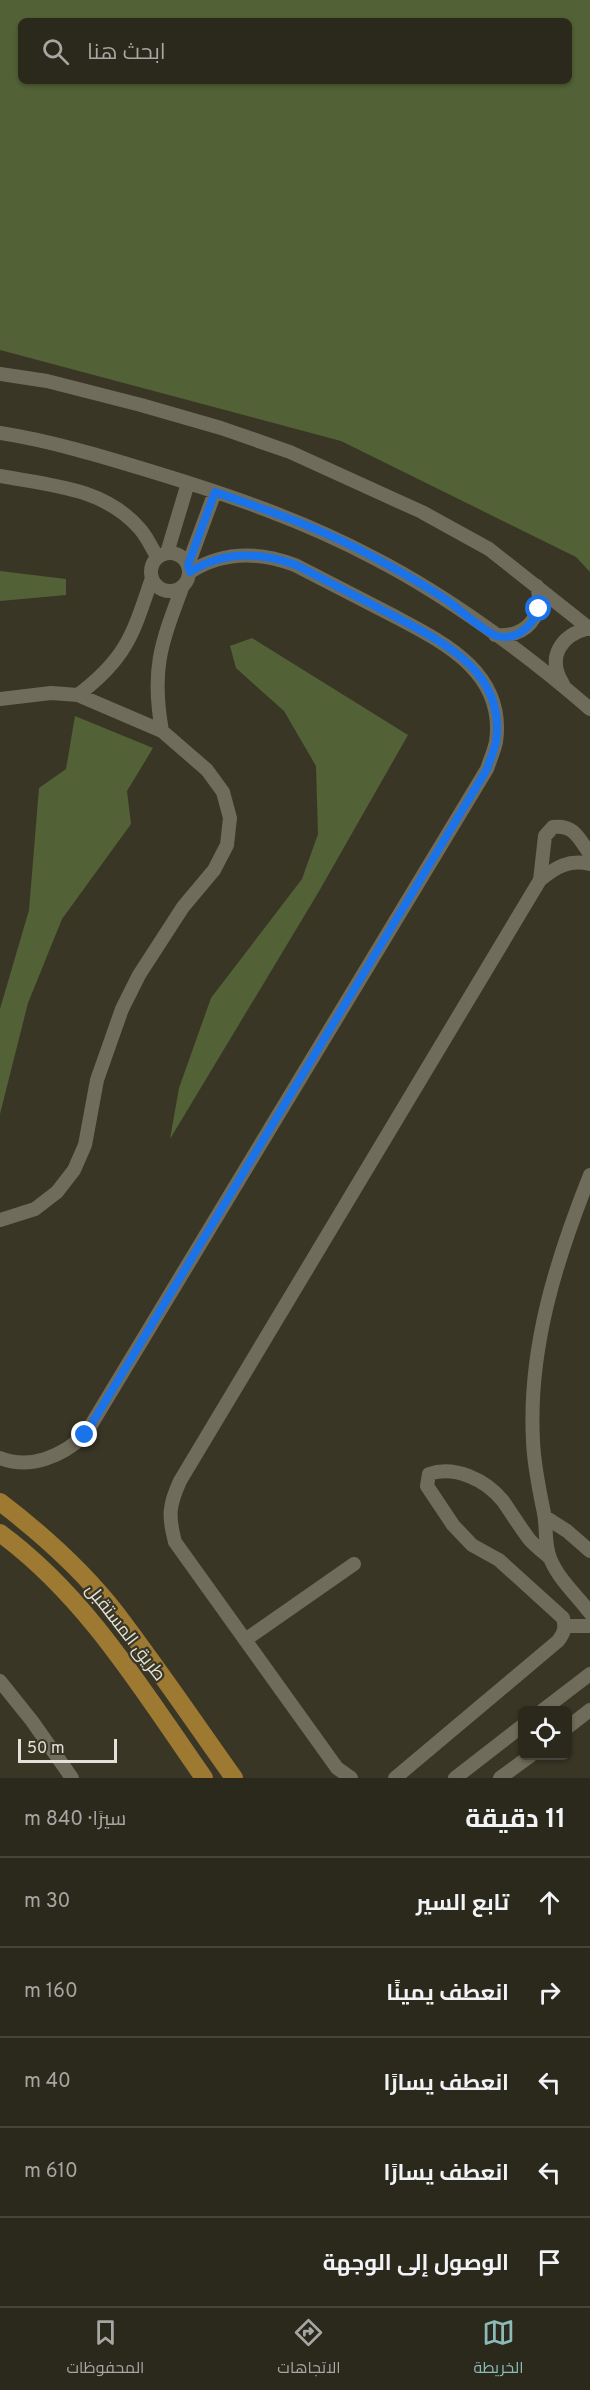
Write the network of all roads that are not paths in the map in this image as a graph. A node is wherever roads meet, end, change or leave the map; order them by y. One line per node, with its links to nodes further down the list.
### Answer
1 (0, 374): 9 (street)
2 (0, 433): 4 (street)
3 (0, 476): 6 (street)
4 (188, 483): 5 (street); 6 (street)
5 (215, 492): 7 (street); 12 (street)
6 (162, 555): 7 (street); 8 (street)
7 (189, 568): 10 (street); 23 (street)
8 (152, 578): 10 (street); 14 (street)
9 (537, 586): 11 (street); 12 (street)
10 (182, 588): 17 (street)
11 (590, 628): 13 (street)
12 (495, 635): 13 (street)
13 (565, 687): 16 (street)
14 (78, 695): 15 (street); 17 (street)
15 (0, 699)
16 (590, 709)
17 (162, 731): 22 (street)
18 (590, 854): 20 (street)
19 (590, 864): 20 (street)
20 (540, 880): 33 (street)
21 (590, 1175): 25 (street)
22 (0, 1220)
23 (0, 1458)
24 (0, 1502): 38 (main road, طريق المستقبل)
25 (545, 1517): 27 (street); 28 (street)
26 (0, 1533): 40 (main road, طريق المستقبل)
27 (590, 1551)
28 (550, 1558): 30 (street); 31 (street)
29 (354, 1564): 33 (street)
30 (587, 1609): 31 (street)
31 (564, 1622): 32 (street); 47 (street)
32 (590, 1626)
33 (245, 1640): 46 (street)
34 (590, 1674): 36 (street)
35 (0, 1681): 43 (street)
36 (548, 1706)
37 (590, 1710): 39 (street)
38 (186, 1711): 40 (main road); 45 (main road, طريق المستقبل)
39 (572, 1723)
40 (167, 1725): 44 (main road, طريق المستقبل)
41 (518, 1729): 48 (street)
42 (523, 1760): 49 (street)
43 (72, 1778)
44 (204, 1778)
45 (234, 1778)
46 (351, 1778)
47 (395, 1778)
48 (455, 1778)
49 (500, 1778)

